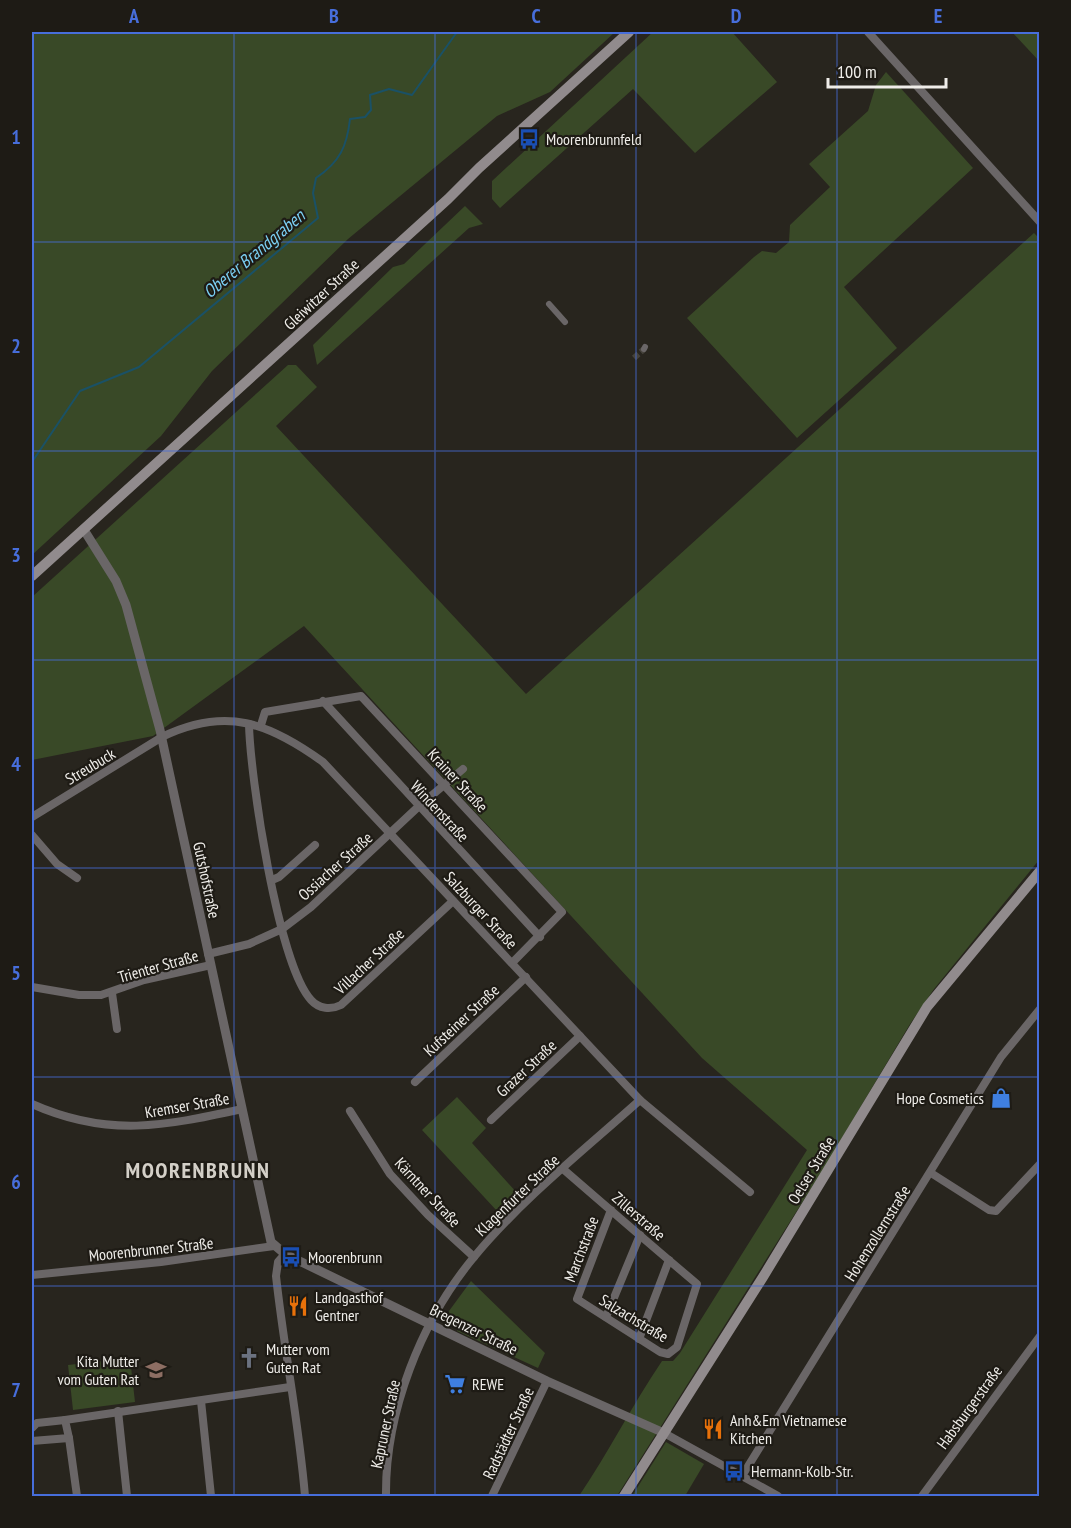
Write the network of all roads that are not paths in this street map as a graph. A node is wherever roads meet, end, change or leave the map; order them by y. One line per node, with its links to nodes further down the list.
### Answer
1 (629, 32): 6 (main road, Gleiwitzer Straße)
2 (868, 32): 3 (street)
3 (1040, 222)
4 (549, 304): 5 (street)
5 (565, 322)
6 (84, 530): 7 (main road, Gleiwitzer Straße); 11 (street, Gutshofstraße)
7 (32, 576)
8 (323, 701): 10 (street, Krainer Straße); 13 (street, Krainer Straße); 14 (street, Windenstraße)
9 (249, 724): 10 (street, Salzburger Straße); 11 (street, Salzburger Straße); 21 (street, Villacher Straße)
10 (261, 725): 16 (street, Salzburger Straße)
11 (162, 737): 15 (street, Streubuck); 25 (street, Gutshofstraße)
12 (463, 769): 13 (street, Ossiacher Straße)
13 (444, 784): 14 (street, Ossiacher Straße); 24 (street, Krainer Straße)
14 (418, 807): 16 (street, Ossiacher Straße); 24 (street, Windenstraße)
15 (32, 817)
16 (391, 834): 22 (street, Salzburger Straße); 23 (street, Ossiacher Straße)
17 (32, 836): 20 (street)
18 (315, 845): 21 (street)
19 (1040, 871): 63 (main road, Oelser Straße)
20 (77, 878)
21 (272, 880): 23 (street, Villacher Straße)
22 (453, 901): 23 (street, Villacher Straße); 26 (street, Salzburger Straße)
23 (282, 929): 25 (street, Ossiacher Straße)
24 (540, 937): 26 (street, Krainer Straße)
25 (208, 954): 27 (street, Gutshofstraße)
26 (512, 963): 28 (street, Salzburger Straße)
27 (211, 965): 30 (street, Trienter Straße); 37 (street, Gutshofstraße)
28 (525, 977): 33 (street, Salzburger Straße); 34 (street, Kufsteiner Straße)
29 (32, 987): 30 (street, Trienter Straße)
30 (112, 993): 32 (street, Trienter Straße)
31 (1040, 1009): 42 (street, Hohenzollernstraße)
32 (117, 1029)
33 (580, 1036): 35 (street, Salzburger Straße); 39 (street, Grazer Straße)
34 (415, 1082)
35 (640, 1100): 41 (street, Klagenfurter Straße); 43 (street, Salzburger Straße)
36 (32, 1104): 37 (street, Kremser Straße)
37 (242, 1109): 46 (street, Gutshofstraße)
38 (350, 1111): 48 (street, Kärntner Straße)
39 (491, 1120)
40 (1040, 1164): 42 (street)
41 (563, 1169): 44 (street, Zillerstraße); 48 (street, Klagenfurter Straße)
42 (931, 1173): 66 (street, Hohenzollernstraße)
43 (750, 1192)
44 (610, 1210): 45 (street, Zillerstraße); 51 (street, Marchstraße)
45 (640, 1235): 49 (street, Zillerstraße); 52 (street)
46 (274, 1246): 47 (street, Bregenzer Straße); 50 (street, Moorenbrunner Straße)
47 (285, 1254): 53 (street, Bregenzer Straße); 58 (street)
48 (474, 1257): 53 (street, Klagenfurter Straße)
49 (669, 1260): 55 (street); 56 (street, Zillerstraße)
50 (32, 1275)
51 (577, 1299): 52 (street, Salzachstraße)
52 (606, 1317): 55 (street, Salzachstraße)
53 (430, 1324): 57 (street, Bregenzer Straße); 71 (street, Kapruner Straße)
54 (1040, 1336): 75 (street, Habsburgerstraße)
55 (639, 1339): 56 (street, Salzachstraße)
56 (677, 1347)
57 (547, 1381): 63 (street, Bregenzer Straße); 72 (street, Radstädter Straße)
58 (290, 1387): 59 (street); 70 (street)
59 (201, 1401): 60 (street); 69 (street)
60 (118, 1411): 61 (street); 68 (street)
61 (65, 1420): 62 (street); 64 (street)
62 (32, 1428)
63 (664, 1433): 66 (street); 73 (main road, Oelser Straße)
64 (69, 1438): 65 (street); 67 (street)
65 (32, 1441)
66 (742, 1476): 74 (street)
67 (77, 1497)
68 (127, 1497)
69 (211, 1497)
70 (305, 1497)
71 (386, 1497)
72 (492, 1497)
73 (624, 1497)
74 (778, 1497)
75 (922, 1497)

